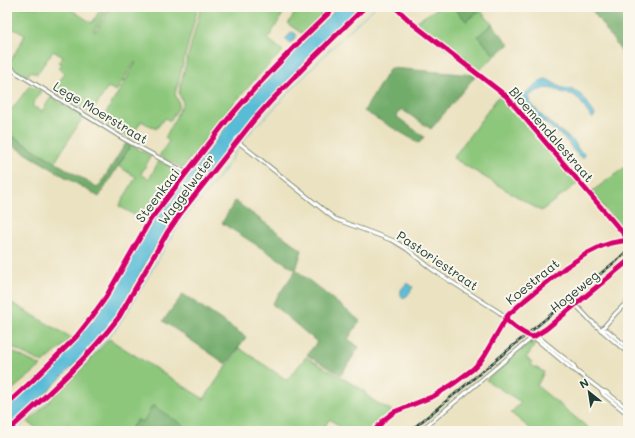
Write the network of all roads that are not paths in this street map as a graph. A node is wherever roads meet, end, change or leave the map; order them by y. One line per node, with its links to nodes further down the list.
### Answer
1 (334, 7): 6 (street, Steenkaai)
2 (365, 7): 5 (street, Waggelwater)
3 (395, 7): 7 (street, Bloemendalestraat)
4 (7, 65): 6 (street, Lege Moerstraat)
5 (240, 143): 11 (street, Pastoriestraat); 21 (street, Waggelwater)
6 (187, 173): 18 (street, Steenkaai)
7 (628, 239): 11 (street, Koestraat)
8 (628, 261): 10 (street, Hogeweg)
9 (628, 301): 12 (street)
10 (575, 304): 12 (street); 13 (street, Hogeweg)
11 (506, 319): 14 (street, Pastoriestraat); 22 (street, Koestraat)
12 (601, 330): 16 (street); 17 (street)
13 (536, 335): 14 (street, Hogeweg); 15 (street, Pastoriestraat)
14 (533, 337): 15 (street, Pastoriestraat); 23 (street, Hogeweg)
15 (547, 347): 19 (street, Pastoriestraat)
16 (628, 348)
17 (628, 353)
18 (7, 404)
19 (627, 410): 20 (street, Pastoriestraat)
20 (628, 414)
21 (8, 431)
22 (374, 431)
23 (420, 431)

